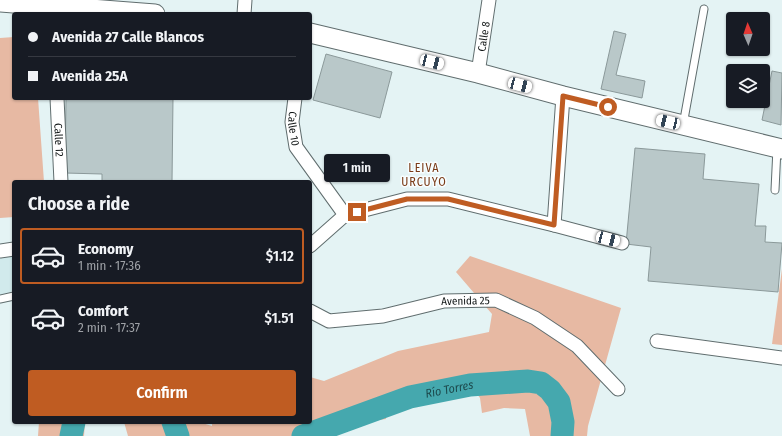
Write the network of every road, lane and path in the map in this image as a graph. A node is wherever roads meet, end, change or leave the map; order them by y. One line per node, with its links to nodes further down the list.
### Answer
1 (245, 0): 7 (street)
2 (489, 0): 9 (street, Calle 8)
3 (0, 2): 5 (main road)
4 (704, 9): 13 (lane)
5 (52, 10): 6 (main road)
6 (104, 12)
7 (244, 12)
8 (312, 33): 9 (main road)
9 (478, 73): 10 (main road)
10 (563, 96): 13 (main road); 18 (street)
11 (57, 100): 15 (street, Calle 12)
12 (295, 100): 17 (street, Calle 10)
13 (683, 125): 14 (main road)
14 (780, 148): 16 (lane)
15 (61, 180)
16 (774, 190)
17 (345, 215): 18 (street); 20 (street)
18 (554, 225): 19 (street)
19 (622, 243)
20 (312, 244)
21 (12, 249): 22 (street)
22 (0, 251)
23 (12, 296): 24 (lane)
24 (0, 299)
25 (312, 312): 28 (street, Avenida 25)
26 (658, 341): 27 (street)
27 (782, 358)
28 (618, 389)

